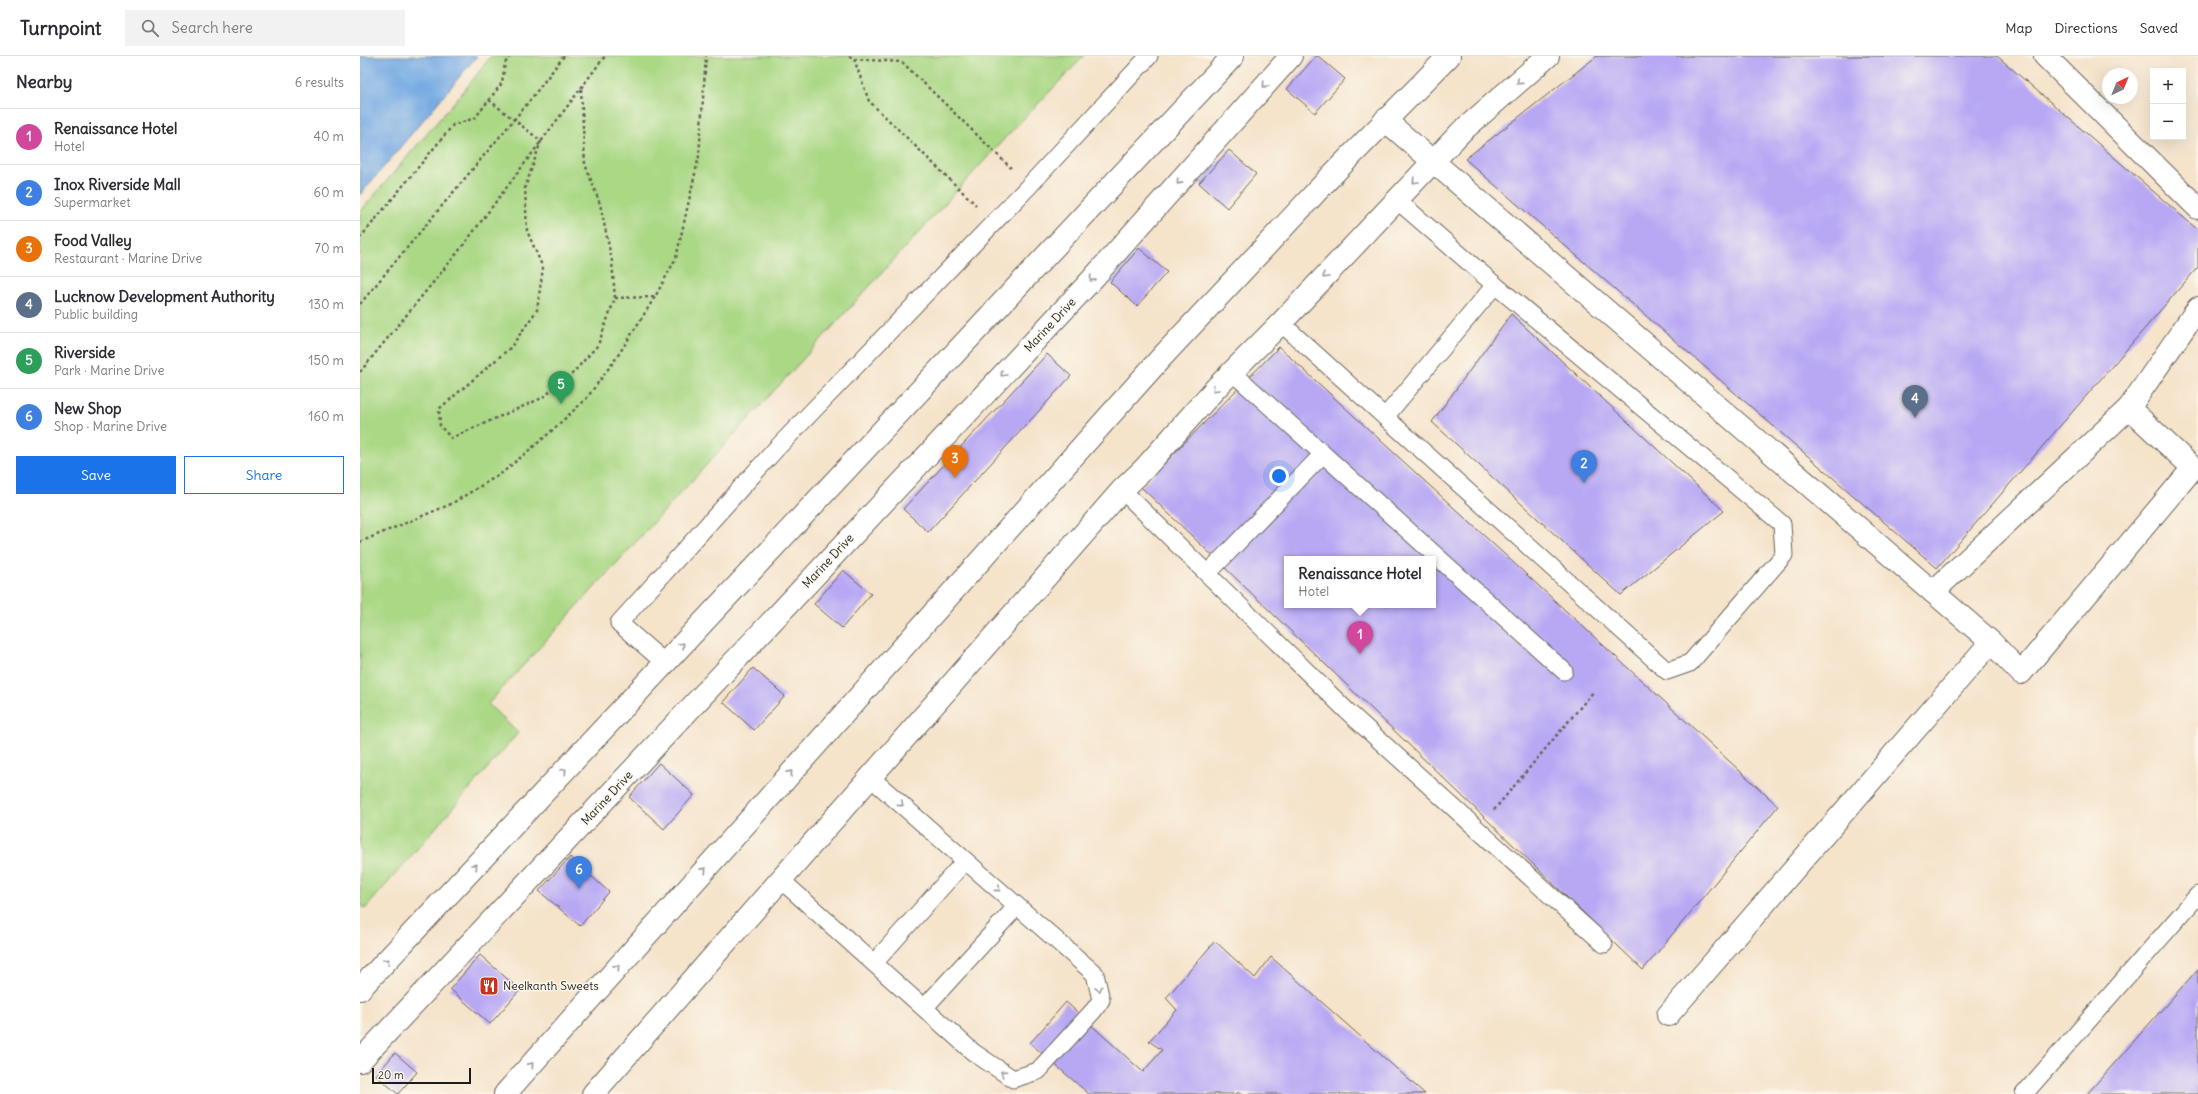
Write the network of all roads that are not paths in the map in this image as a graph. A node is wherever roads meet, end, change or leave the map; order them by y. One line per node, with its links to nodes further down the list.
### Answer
1 (1149, 56): 22 (lane)
2 (1233, 56): 22 (street, one-way to 2)
3 (1291, 56): 34 (street, Marine Drive, one-way to 34)
4 (1449, 56): 7 (street)
5 (1548, 56): 8 (street, one-way to 8)
6 (2045, 56): 10 (street)
7 (1385, 120): 8 (street); 35 (street, one-way to 7)
8 (1433, 161): 9 (street, one-way to 9); 20 (street)
9 (1397, 200): 11 (lane); 13 (street, one-way to 13)
10 (2198, 208)
11 (1495, 285): 16 (lane); 16 (lane)
12 (2198, 308): 15 (street)
13 (1281, 323): 14 (street); 16 (lane)
14 (1232, 372): 17 (lane); 18 (street, one-way to 18)
15 (2129, 408): 20 (street); 21 (street)
16 (1385, 418)
17 (1324, 454): 19 (lane); 23 (lane)
18 (1122, 490): 19 (lane); 24 (street)
19 (1208, 573): 29 (lane)
20 (1933, 592): 21 (street)
21 (1991, 642): 33 (street)
22 (665, 662): 31 (street, one-way to 22)
23 (1564, 671)
24 (871, 778): 25 (lane, one-way to 25); 26 (street)
25 (965, 861): 28 (lane, one-way to 28); 30 (lane)
26 (781, 880): 30 (lane); 36 (street)
27 (2198, 895): 37 (lane)
28 (1017, 906): 32 (lane); 32 (lane, one-way to 32)
29 (1604, 944)
30 (874, 963): 32 (lane)
31 (360, 989)
32 (924, 1008)
33 (1668, 1015)
34 (360, 1062)
35 (505, 1094)
36 (593, 1094)
37 (2024, 1094)

